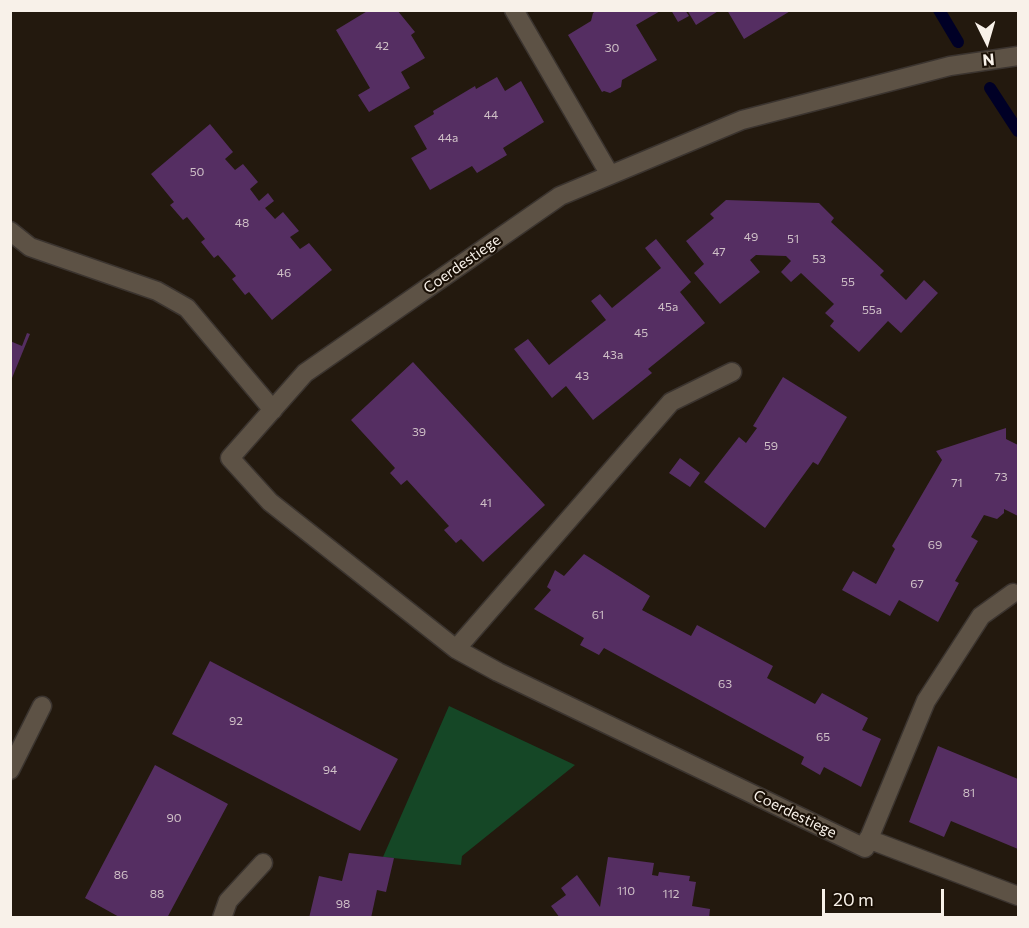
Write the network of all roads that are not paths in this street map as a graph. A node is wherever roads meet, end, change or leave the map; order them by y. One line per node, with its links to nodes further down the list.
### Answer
1 (514, 10): 3 (street)
2 (1018, 56): 3 (street, Coerdestiege)
3 (610, 175): 6 (street, Coerdestiege)
4 (10, 231): 6 (street)
5 (732, 372): 8 (street)
6 (273, 410): 8 (street, Coerdestiege)
7 (1013, 593): 11 (street)
8 (456, 649): 11 (street, Coerdestiege)
9 (42, 706): 10 (street)
10 (10, 770)
11 (868, 839): 13 (street)
12 (262, 863): 14 (street)
13 (1018, 896)
14 (222, 918)

